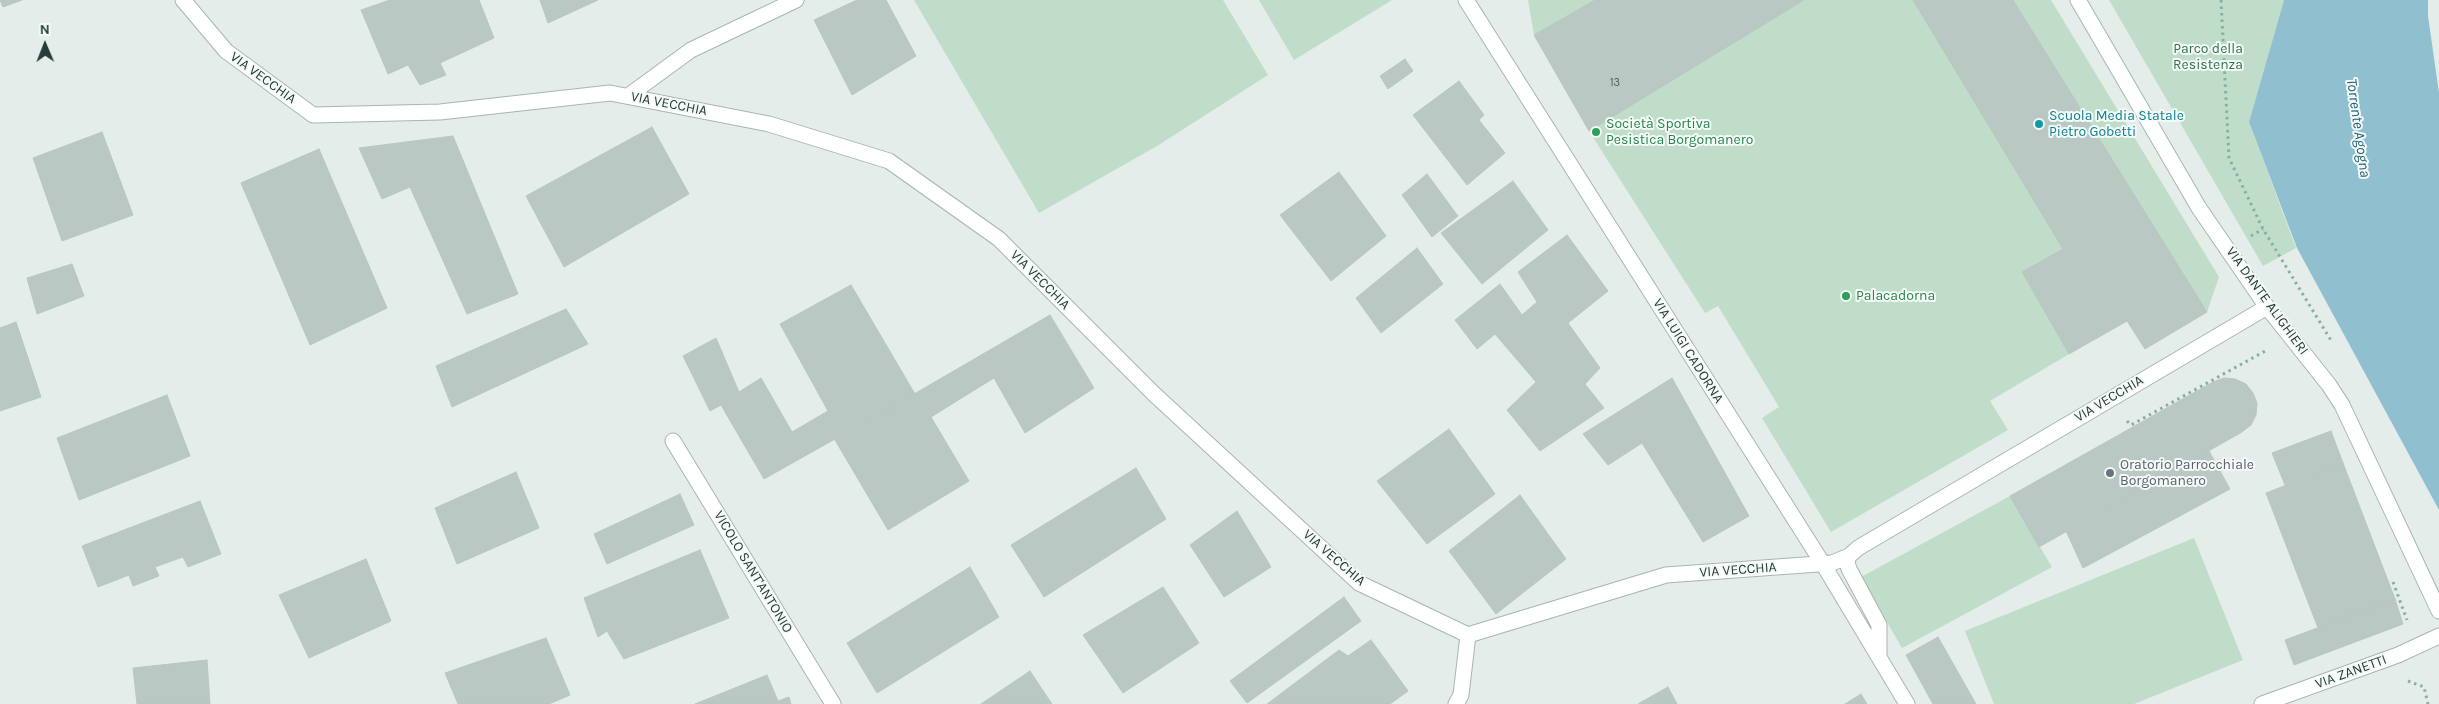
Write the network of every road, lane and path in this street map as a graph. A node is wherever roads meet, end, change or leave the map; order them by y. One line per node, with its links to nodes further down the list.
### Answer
1 (183, 0): 6 (street, VIA VECCHIA)
2 (796, 0): 6 (street)
3 (1466, 0): 13 (street, VIA LUIGI CADORNA)
4 (2078, 0): 8 (street, VIA DANTE ALIGHIERI)
5 (2221, 0): 7 (path)
6 (628, 96): 15 (street, VIA VECCHIA)
7 (2263, 229)
8 (2267, 307): 10 (street, VIA VECCHIA); 14 (street, VIA DANTE ALIGHIERI)
9 (2274, 347): 10 (path)
10 (2111, 398): 12 (street, VIA VECCHIA)
11 (673, 440): 19 (street, VICOLO SANT'ANTONIO)
12 (1849, 556): 13 (street, VIA VECCHIA); 17 (street)
13 (1823, 564): 15 (street, VIA VECCHIA); 17 (street, VIA LUIGI CADORNA)
14 (2439, 611)
15 (1468, 635): 20 (street)
16 (2439, 636): 22 (street, VIA ZANETTI)
17 (1879, 658): 21 (street, VIA LUIGI CADORNA)
18 (2406, 680): 23 (path)
19 (833, 704)
20 (1456, 704)
21 (1906, 704)
22 (2262, 704)
23 (2428, 704)

